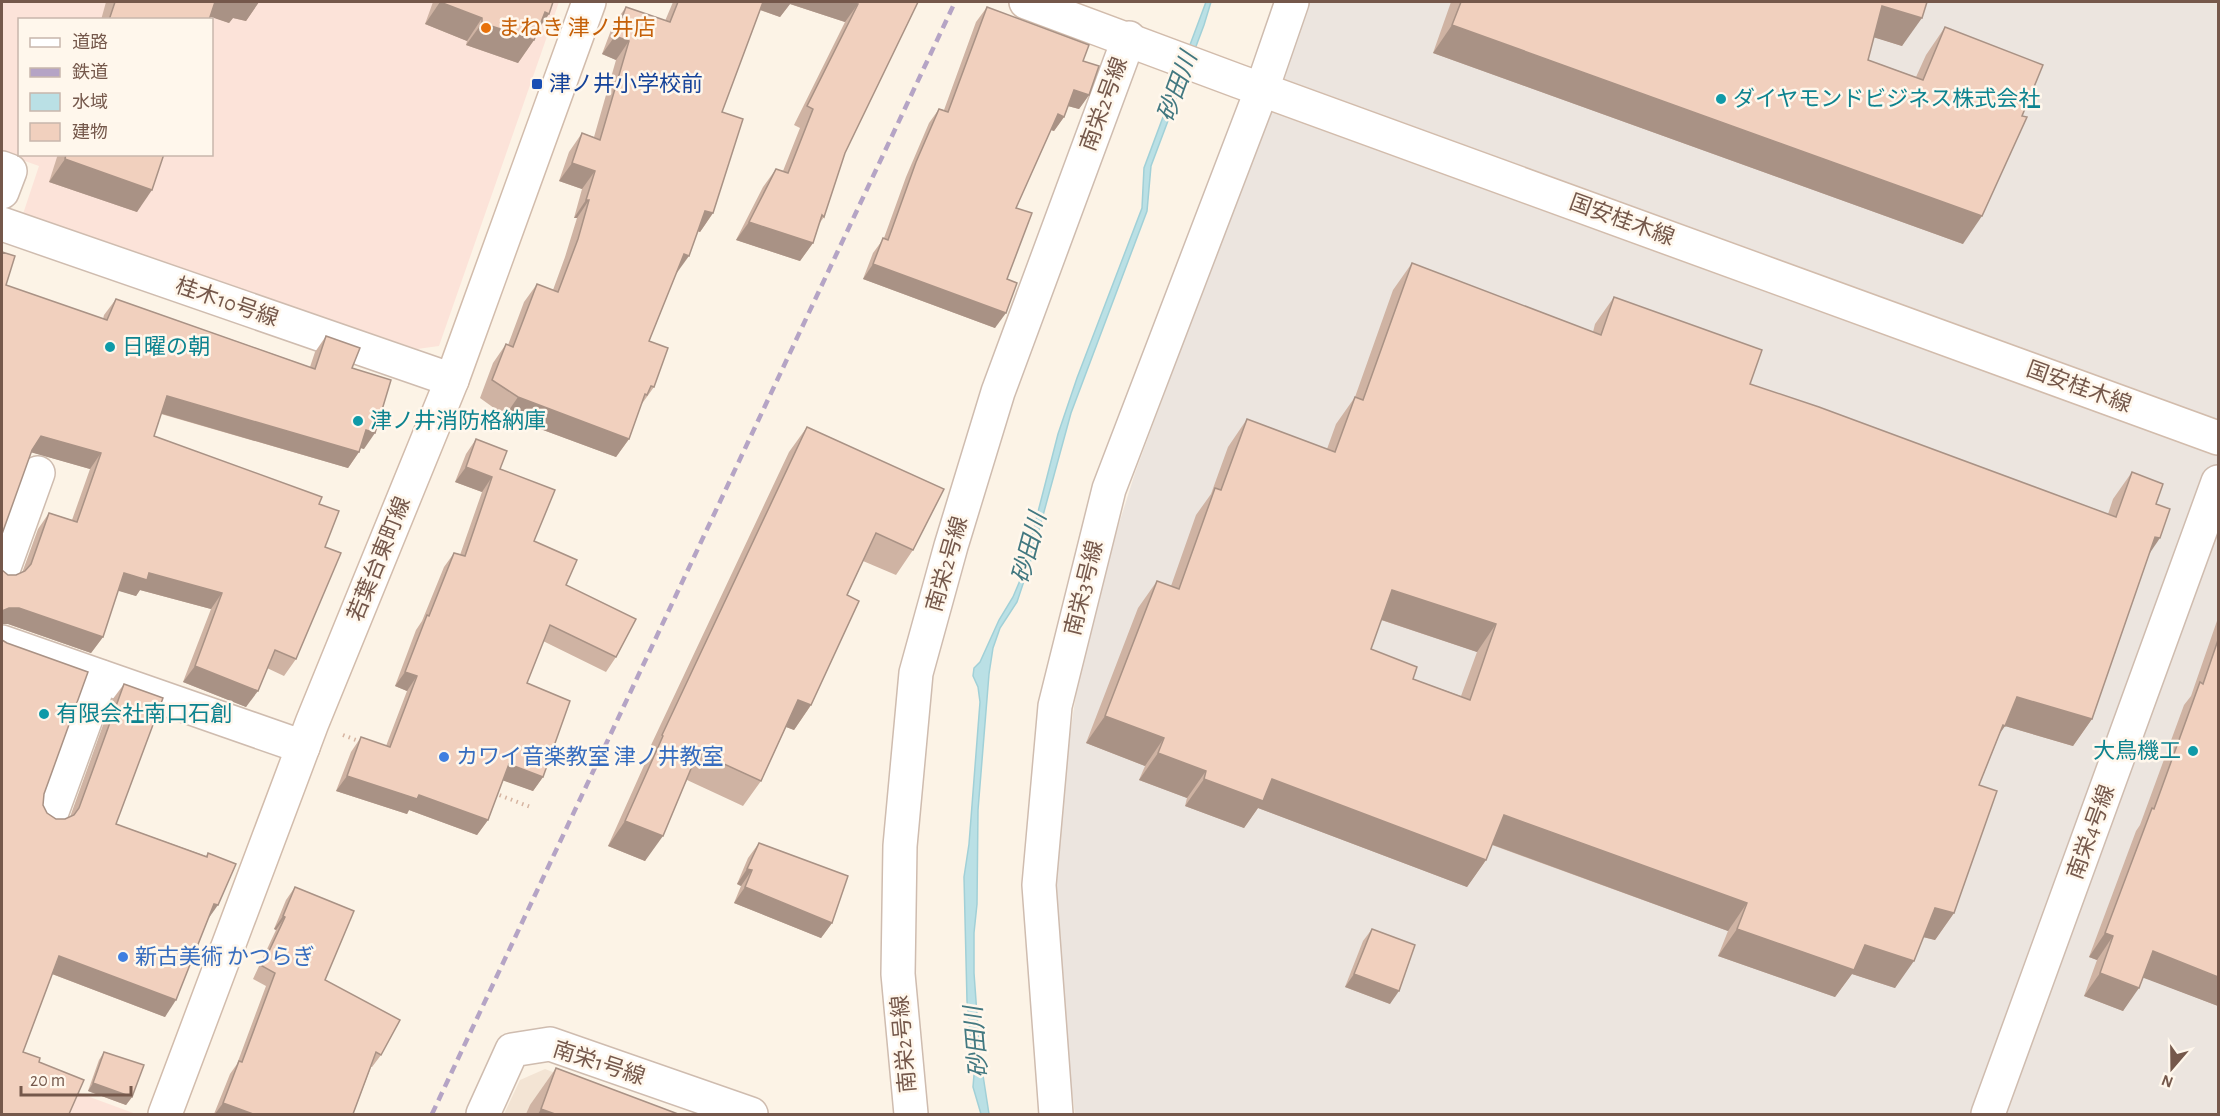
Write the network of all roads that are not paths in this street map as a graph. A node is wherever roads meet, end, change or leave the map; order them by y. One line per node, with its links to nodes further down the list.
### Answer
1 (589, 2): 9 (street, 若葉台東町線)
2 (1026, 2): 4 (street, 国安桂木線)
3 (1292, 2): 5 (street, 南栄3号線)
4 (1140, 43): 5 (street, 国安桂木線); 21 (street, 南栄2号線)
5 (1250, 85): 10 (street, 国安桂木線); 22 (street, 南栄3号線)
6 (2, 168): 7 (street)
7 (2, 192)
8 (2, 224): 9 (street, 桂木10号線)
9 (452, 380): 16 (street, 若葉台東町線)
10 (2218, 438)
11 (38, 473): 13 (street)
12 (2218, 483): 23 (street, 南栄4号線)
13 (2, 573)
14 (2, 642): 15 (street)
15 (101, 677): 16 (street); 17 (street)
16 (308, 735): 18 (street, 若葉台東町線)
17 (50, 817)
18 (165, 1114)
19 (483, 1114): 20 (street, 南栄1号線)
20 (751, 1114)
21 (911, 1114)
22 (1056, 1114)
23 (1988, 1114)

